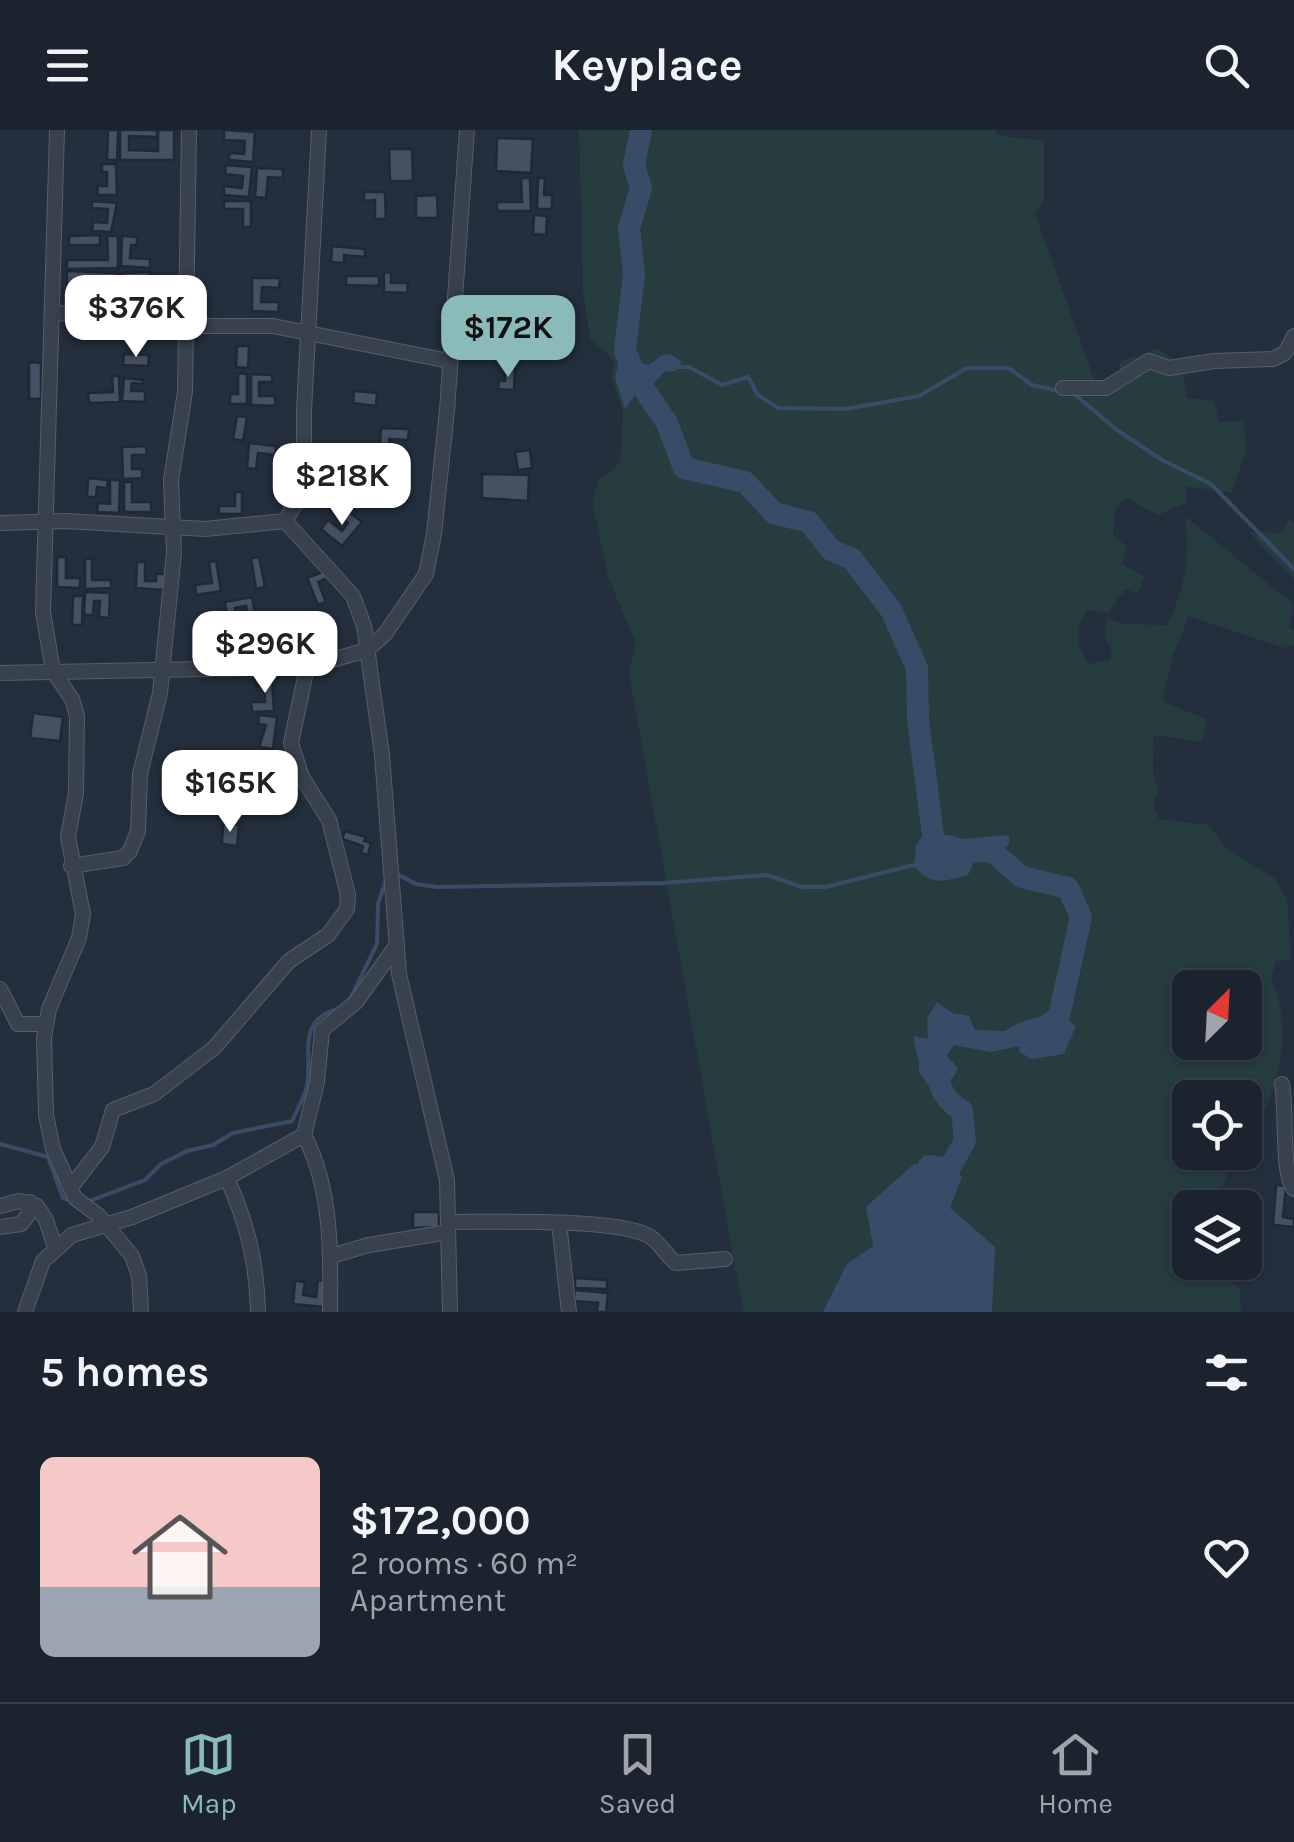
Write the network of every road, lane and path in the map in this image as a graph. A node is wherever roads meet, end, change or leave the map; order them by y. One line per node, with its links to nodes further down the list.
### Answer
1 (57, 130): 5 (street)
2 (189, 130): 6 (street)
3 (319, 130): 7 (street)
4 (467, 130): 9 (street)
5 (54, 313): 6 (street); 11 (street)
6 (187, 327): 7 (street); 14 (street)
7 (307, 336): 9 (street); 12 (street)
8 (1294, 336): 10 (street)
9 (449, 362): 15 (street)
10 (1063, 388)
11 (43, 521): 13 (street); 14 (street); 18 (street)
12 (285, 521): 14 (street); 15 (street)
13 (0, 522)
14 (173, 529): 17 (street)
15 (368, 650): 16 (street); 21 (street)
16 (307, 666): 17 (street); 27 (street)
17 (162, 670): 18 (street); 20 (street)
18 (52, 671): 19 (street); 20 (street)
19 (0, 673)
20 (71, 866): 23 (street)
21 (396, 946): 25 (street); 34 (street)
22 (0, 989): 23 (street)
23 (46, 1024): 27 (street)
24 (1282, 1084): 28 (street)
25 (304, 1135): 26 (street); 36 (street)
26 (227, 1178): 31 (street); 40 (street)
27 (71, 1187): 31 (street)
28 (1294, 1189)
29 (30, 1202): 30 (street); 33 (street); 35 (street)
30 (0, 1206)
31 (107, 1223): 35 (street); 39 (street)
32 (560, 1223): 34 (street); 37 (street); 43 (street)
33 (0, 1227)
34 (448, 1227): 36 (street); 42 (street)
35 (55, 1247): 38 (street)
36 (331, 1256): 41 (street)
37 (725, 1258)
38 (25, 1312)
39 (141, 1312)
40 (258, 1312)
41 (330, 1312)
42 (450, 1312)
43 (568, 1312)

